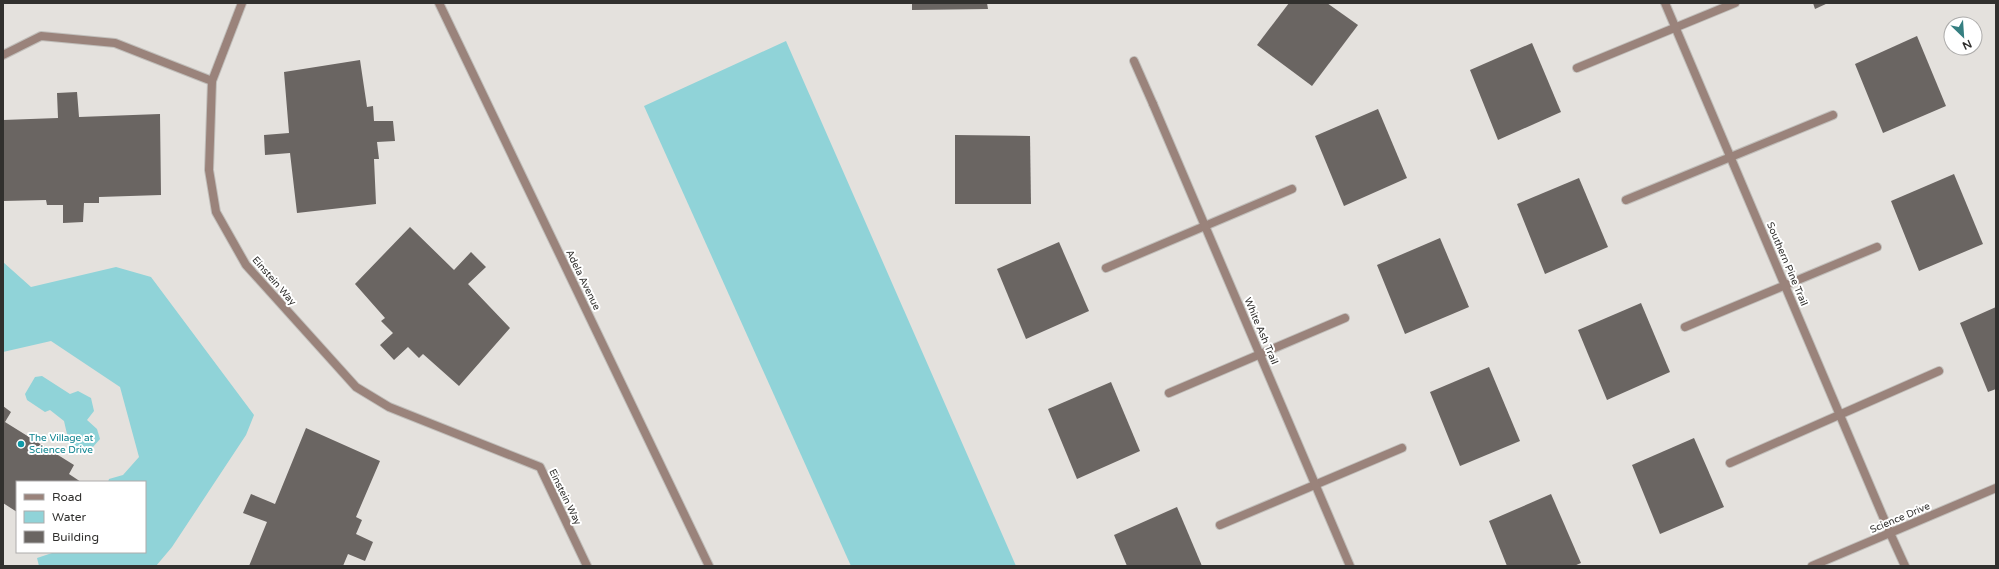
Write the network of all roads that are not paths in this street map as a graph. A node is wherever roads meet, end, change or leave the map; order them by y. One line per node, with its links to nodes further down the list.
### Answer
1 (242, 3): 9 (street, Einstein Way)
2 (439, 3): 31 (street, Adela Avenue)
3 (1665, 3): 5 (street, Southern Pine Trail)
4 (1735, 3): 5 (street)
5 (1676, 27): 8 (street); 11 (street, Southern Pine Trail)
6 (3, 55): 9 (street)
7 (1134, 61): 14 (street, White Ash Trail)
8 (1577, 68)
9 (212, 81): 30 (street, Einstein Way)
10 (1833, 115): 11 (street)
11 (1731, 157): 13 (street); 17 (street, Southern Pine Trail)
12 (1292, 189): 14 (street)
13 (1626, 200)
14 (1205, 226): 16 (street); 20 (street, White Ash Trail)
15 (1877, 248): 17 (street)
16 (1106, 268)
17 (1786, 286): 19 (street); 23 (street, Southern Pine Trail)
18 (1345, 318): 20 (street)
19 (1685, 328)
20 (1260, 354): 22 (street); 26 (street, White Ash Trail)
21 (1939, 371): 23 (street)
22 (1169, 393)
23 (1840, 414): 25 (street); 29 (street, Southern Pine Trail)
24 (1402, 448): 26 (street)
25 (1730, 463)
26 (1316, 484): 28 (street); 32 (street, White Ash Trail)
27 (1996, 488): 29 (street, Science Drive)
28 (1220, 525)
29 (1890, 532): 33 (street, Science Drive); 34 (street, Southern Pine Trail)
30 (587, 566)
31 (708, 566)
32 (1350, 566)
33 (1812, 566)
34 (1905, 566)

